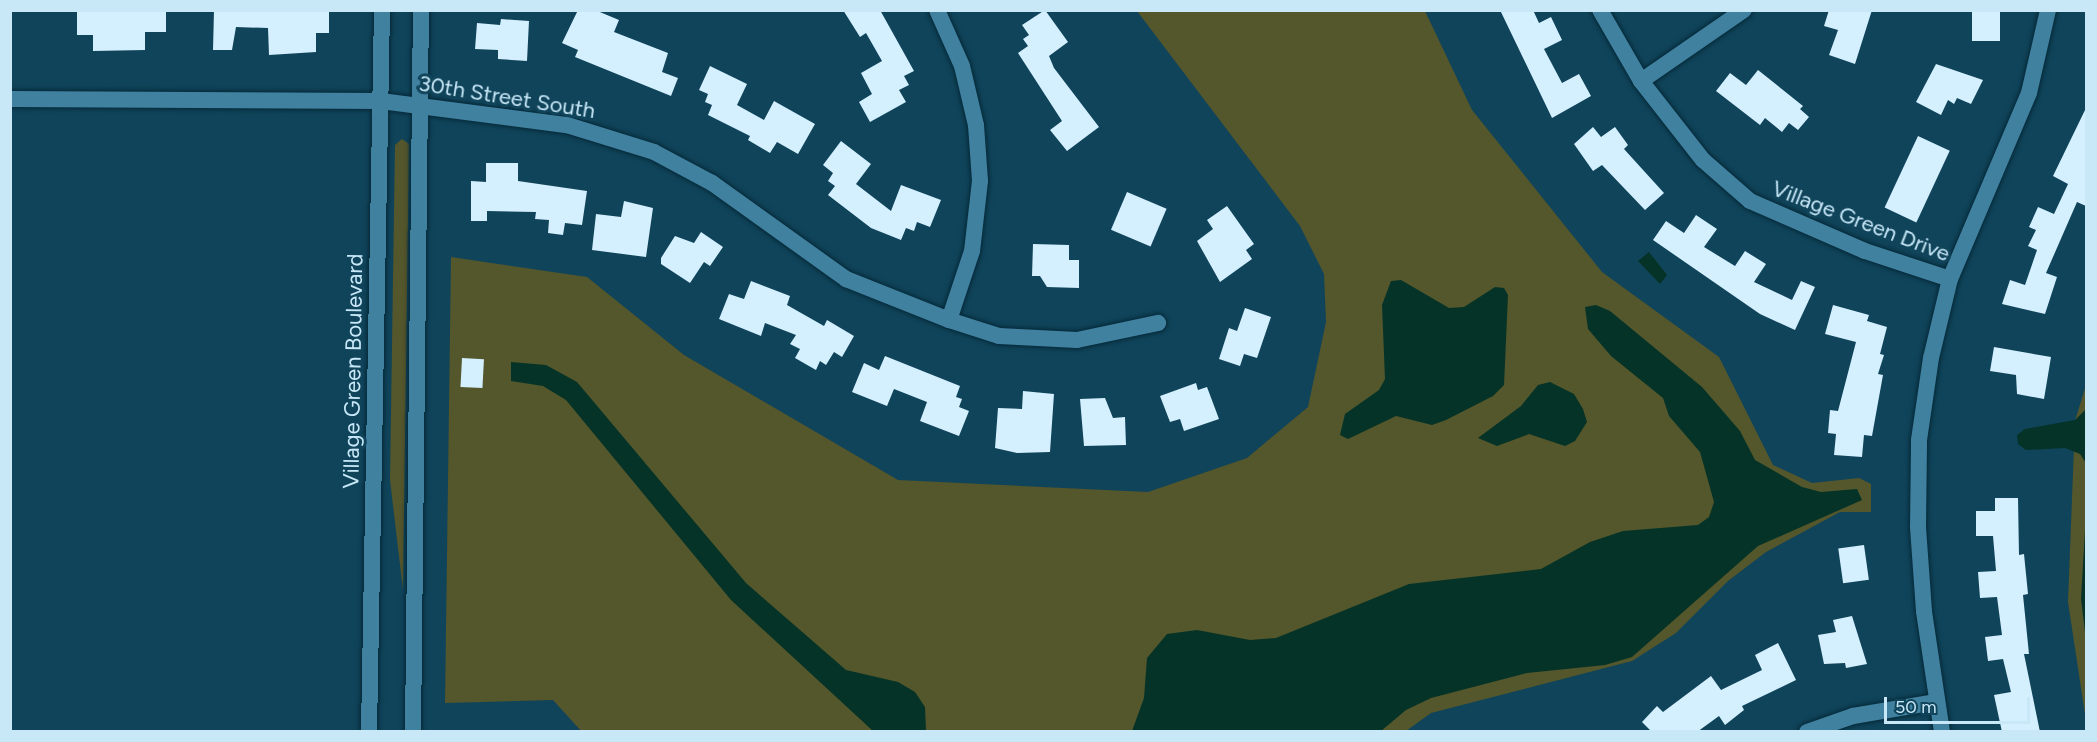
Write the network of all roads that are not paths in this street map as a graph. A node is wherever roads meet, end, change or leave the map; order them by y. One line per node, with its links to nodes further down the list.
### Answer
1 (382, 10): 9 (street, Village Green Boulevard)
2 (421, 10): 10 (street)
3 (937, 10): 12 (street)
4 (1600, 10): 7 (street, Village Green Drive)
5 (1744, 10): 7 (street)
6 (2048, 10): 11 (street)
7 (1641, 81): 11 (street, Village Green Drive)
8 (10, 99): 9 (street, 30th Street South)
9 (381, 101): 10 (street, 30th Street South); 15 (street, Village Green Boulevard)
10 (419, 104): 12 (street, 30th Street South); 16 (street)
11 (1950, 279): 14 (street, Village Green Drive)
12 (949, 320): 13 (street, 30th Street South)
13 (1158, 323)
14 (1935, 702): 17 (street); 18 (street, Village Green Drive)
15 (369, 732)
16 (413, 732)
17 (1807, 732)
18 (1942, 732)

